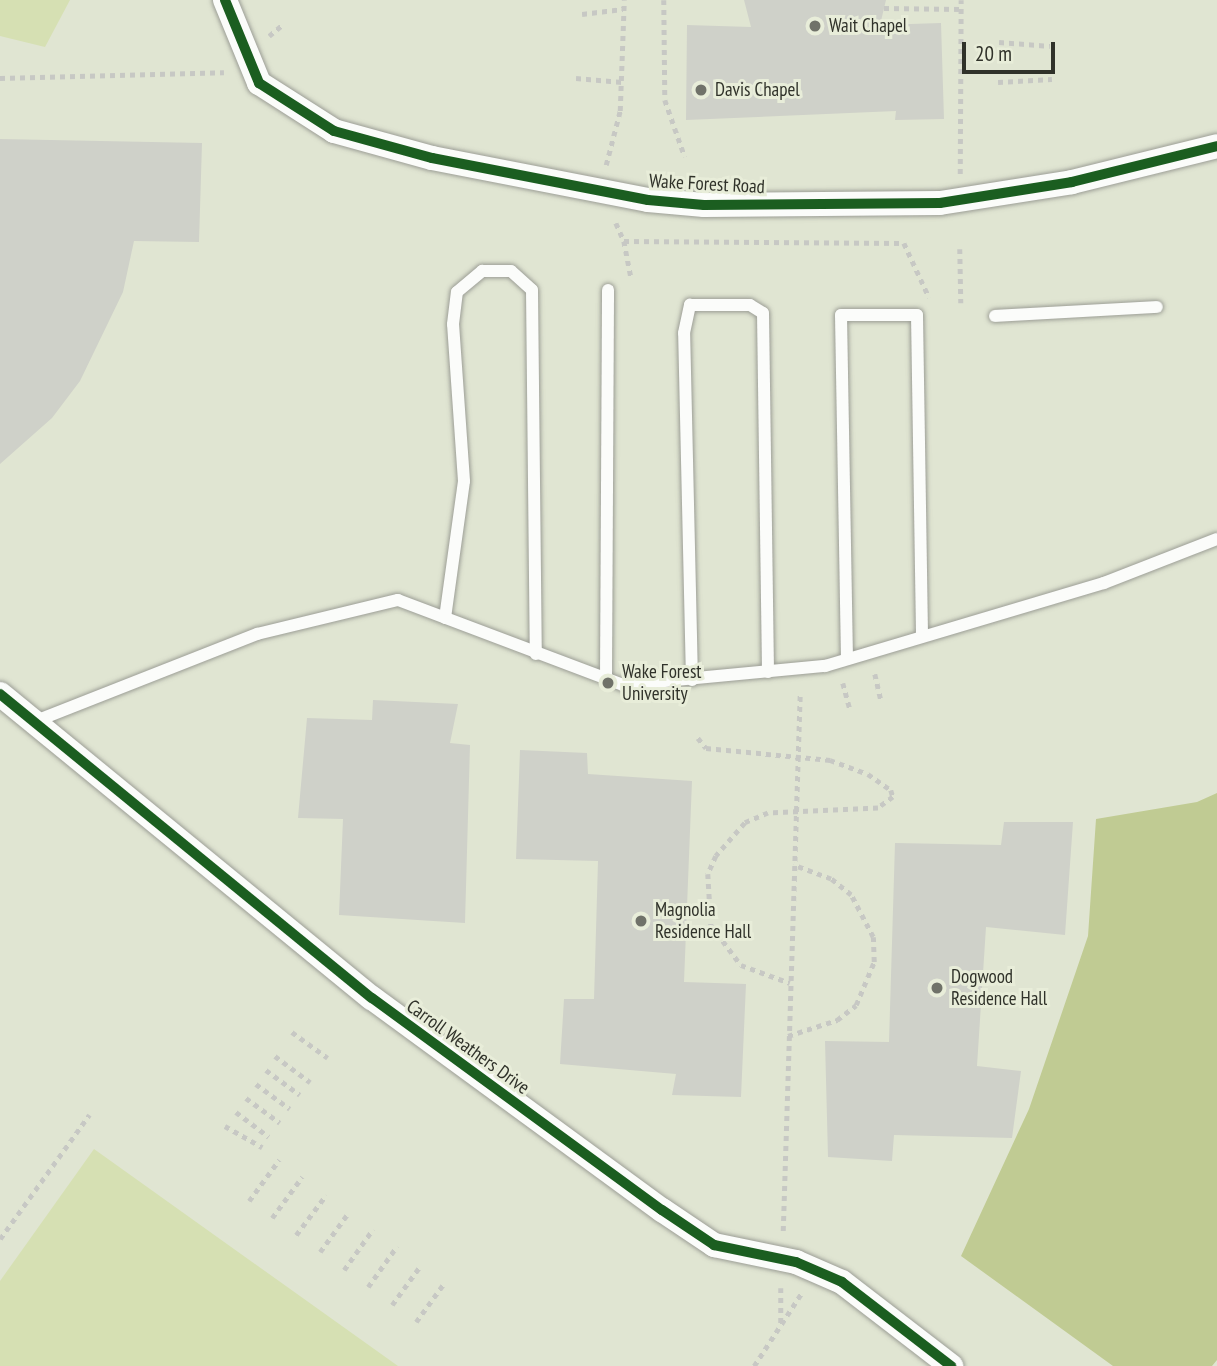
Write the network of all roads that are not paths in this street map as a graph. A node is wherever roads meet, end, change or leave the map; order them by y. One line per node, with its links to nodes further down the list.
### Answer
1 (225, 0): 2 (street, Wake Forest Road)
2 (1217, 146)
3 (608, 290): 12 (lane)
4 (1157, 307): 5 (lane)
5 (995, 316)
6 (1217, 539): 8 (lane)
7 (445, 618): 9 (lane); 9 (lane); 15 (lane)
8 (922, 635): 10 (lane); 10 (lane)
9 (536, 654): 12 (lane)
10 (847, 659): 11 (lane)
11 (768, 672): 13 (lane); 13 (lane)
12 (606, 678): 13 (lane)
13 (692, 680)
14 (0, 694): 15 (street, Carroll Weathers Drive)
15 (36, 721): 16 (street, Carroll Weathers Drive)
16 (951, 1366)

